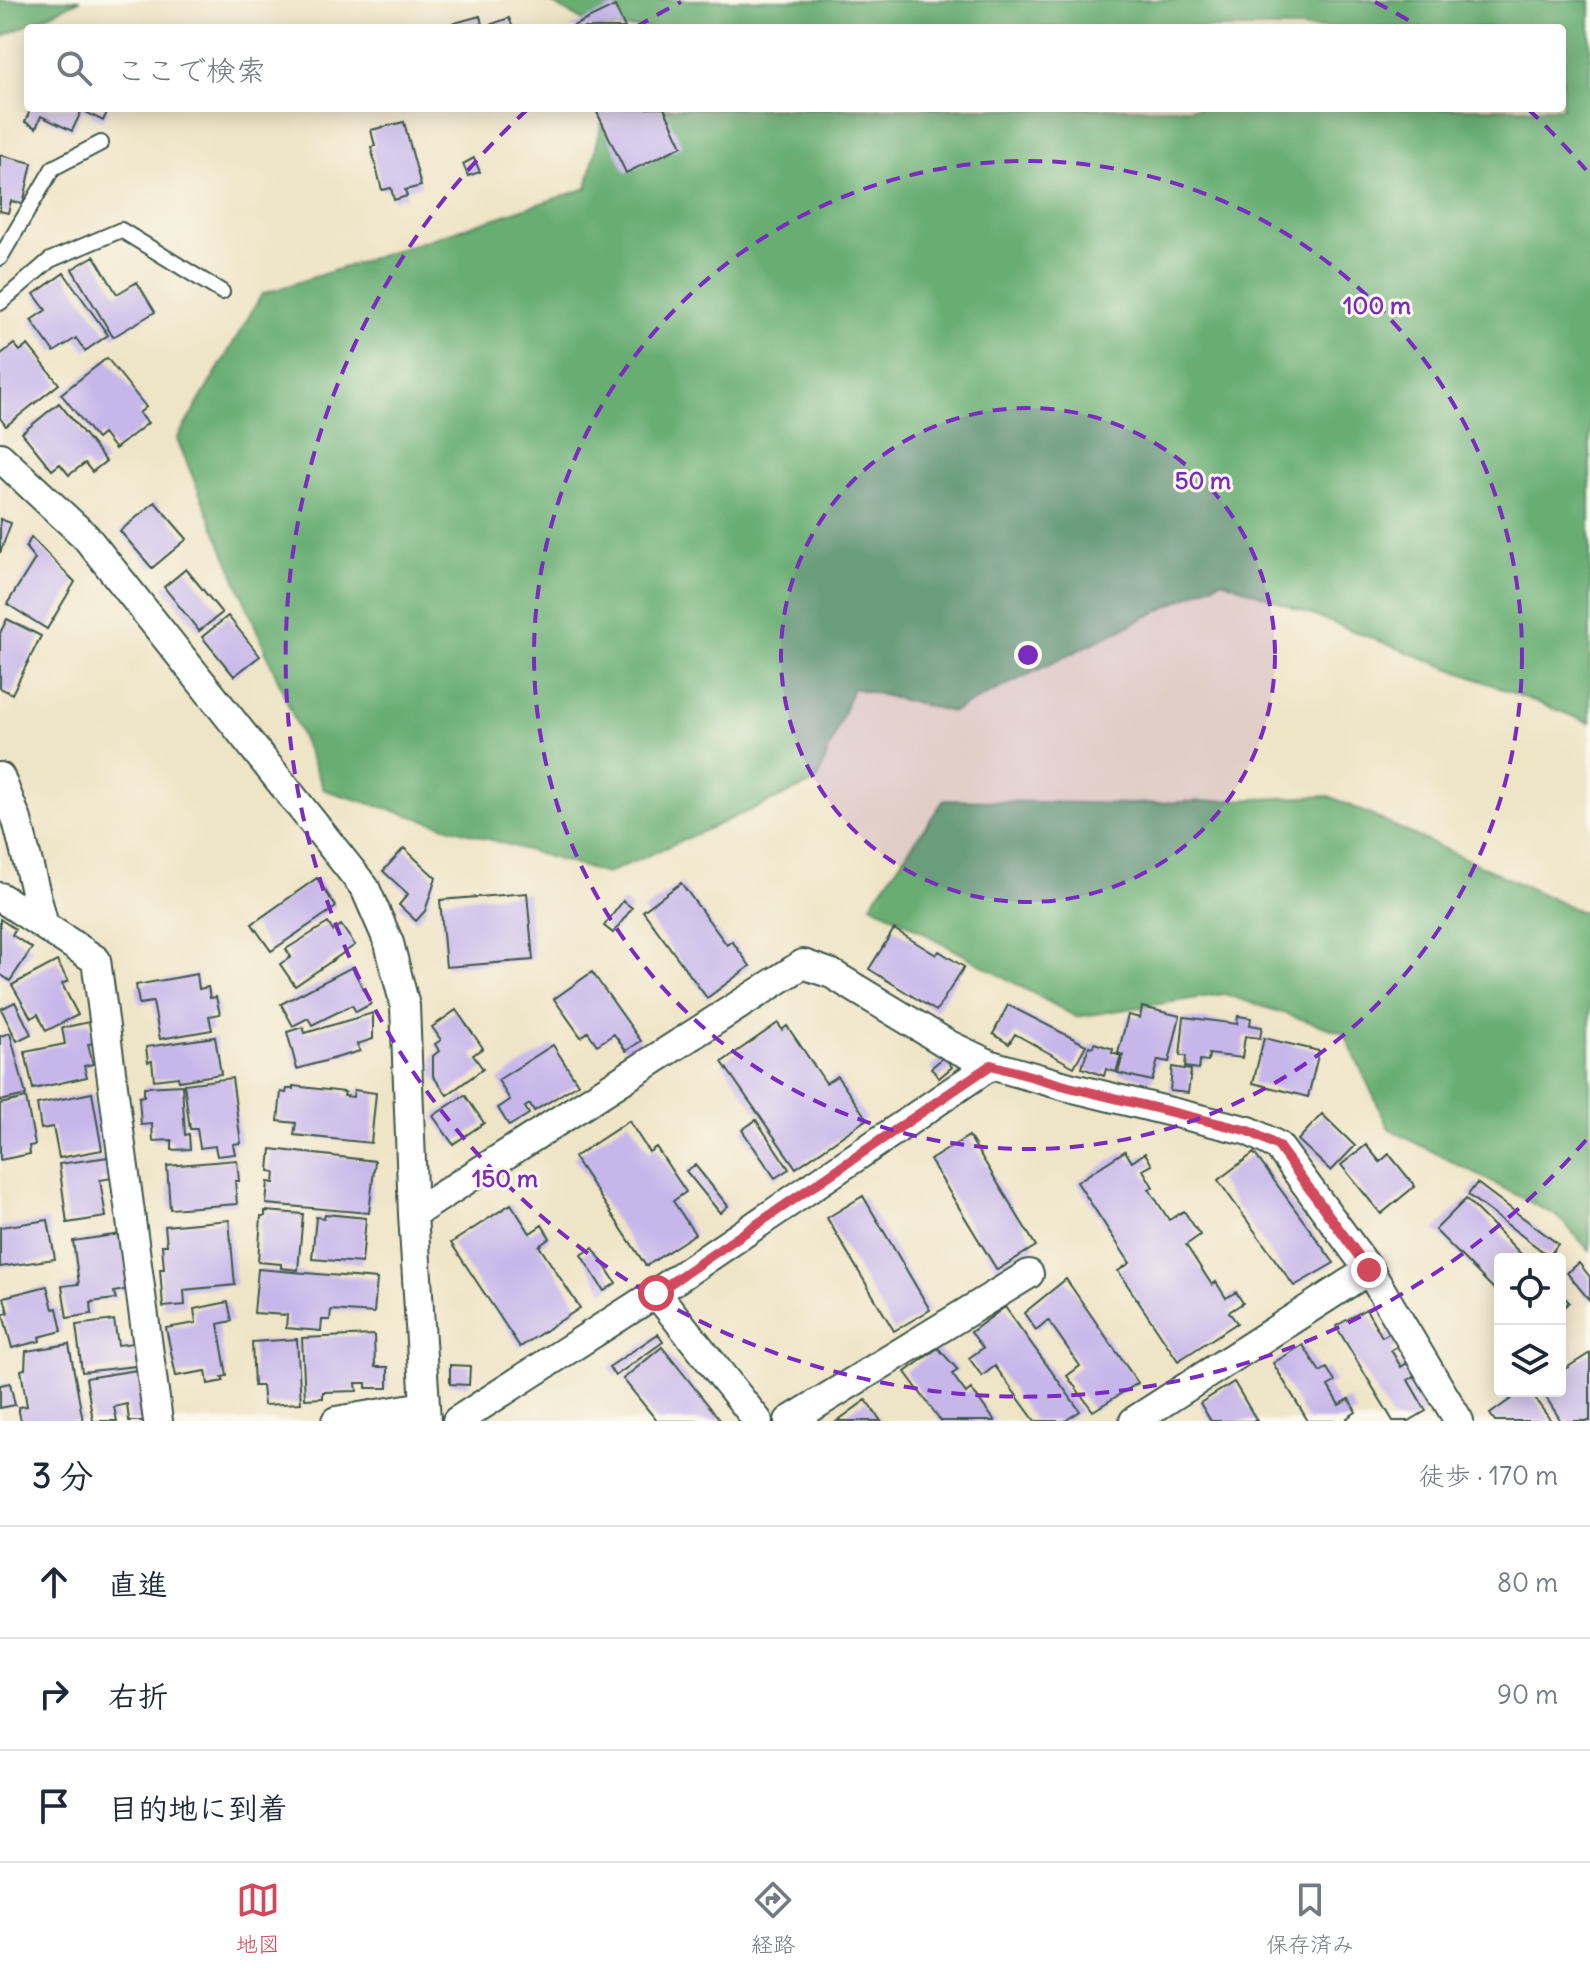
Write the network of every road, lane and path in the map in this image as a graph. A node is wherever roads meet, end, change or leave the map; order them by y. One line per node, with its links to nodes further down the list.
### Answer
1 (101, 143): 2 (lane)
2 (0, 258)
3 (222, 292): 4 (lane)
4 (0, 303)
5 (0, 457): 10 (street)
6 (0, 777): 8 (street)
7 (0, 897): 8 (street)
8 (44, 926): 17 (street)
9 (991, 1065): 10 (street); 11 (street); 13 (street)
10 (413, 1214): 14 (street)
11 (1369, 1270): 15 (street); 16 (street)
12 (1029, 1274): 21 (street)
13 (656, 1293): 19 (street); 20 (street)
14 (425, 1413): 18 (street)
15 (1149, 1417)
16 (1453, 1419)
17 (158, 1421)
18 (336, 1421)
19 (457, 1421)
20 (758, 1421)
21 (789, 1421)

